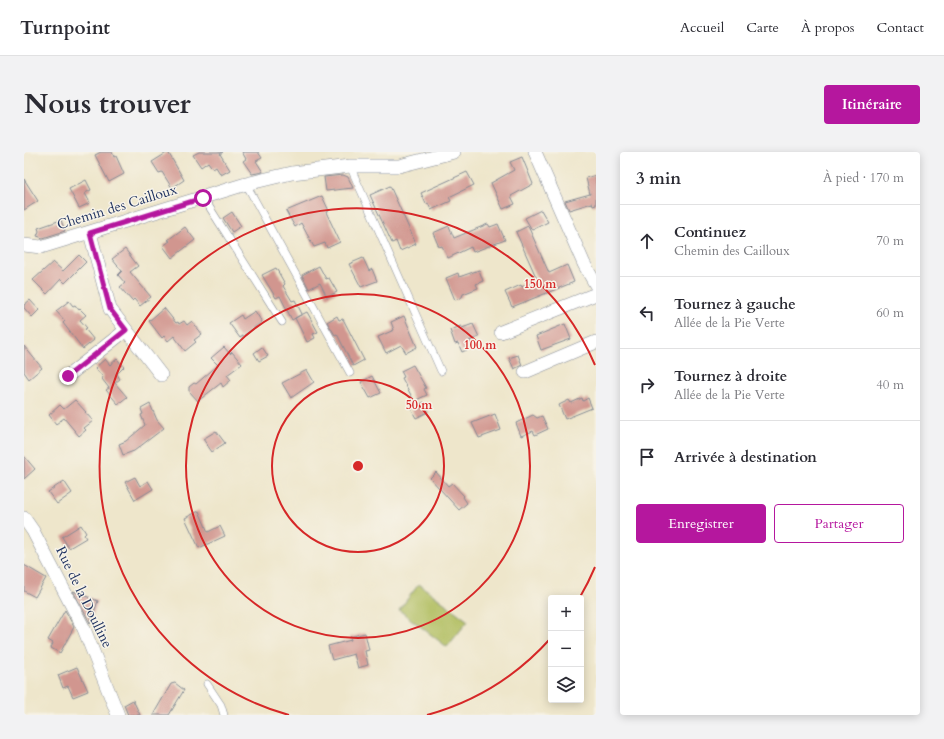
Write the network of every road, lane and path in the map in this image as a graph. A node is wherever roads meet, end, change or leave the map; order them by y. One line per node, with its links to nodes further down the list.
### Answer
1 (454, 152): 3 (street, Chemin des Cailloux)
2 (535, 152): 9 (street)
3 (429, 155): 4 (street, Chemin des Cailloux)
4 (350, 166): 5 (street, Chemin des Cailloux); 15 (lane)
5 (246, 184): 6 (street, Chemin des Cailloux); 16 (lane)
6 (203, 198): 7 (street, Chemin des Cailloux); 11 (lane)
7 (90, 233): 8 (street, Chemin des Cailloux); 12 (street)
8 (24, 245)
9 (596, 285)
10 (596, 294): 13 (street)
11 (282, 322)
12 (126, 330): 18 (street); 19 (street)
13 (501, 332)
14 (596, 342): 17 (street)
15 (441, 371)
16 (350, 372)
17 (525, 372)
18 (161, 375)
19 (68, 376)
20 (24, 518): 22 (street, Rue de la Doulline)
21 (207, 684): 23 (lane)
22 (118, 715)
23 (224, 715)

